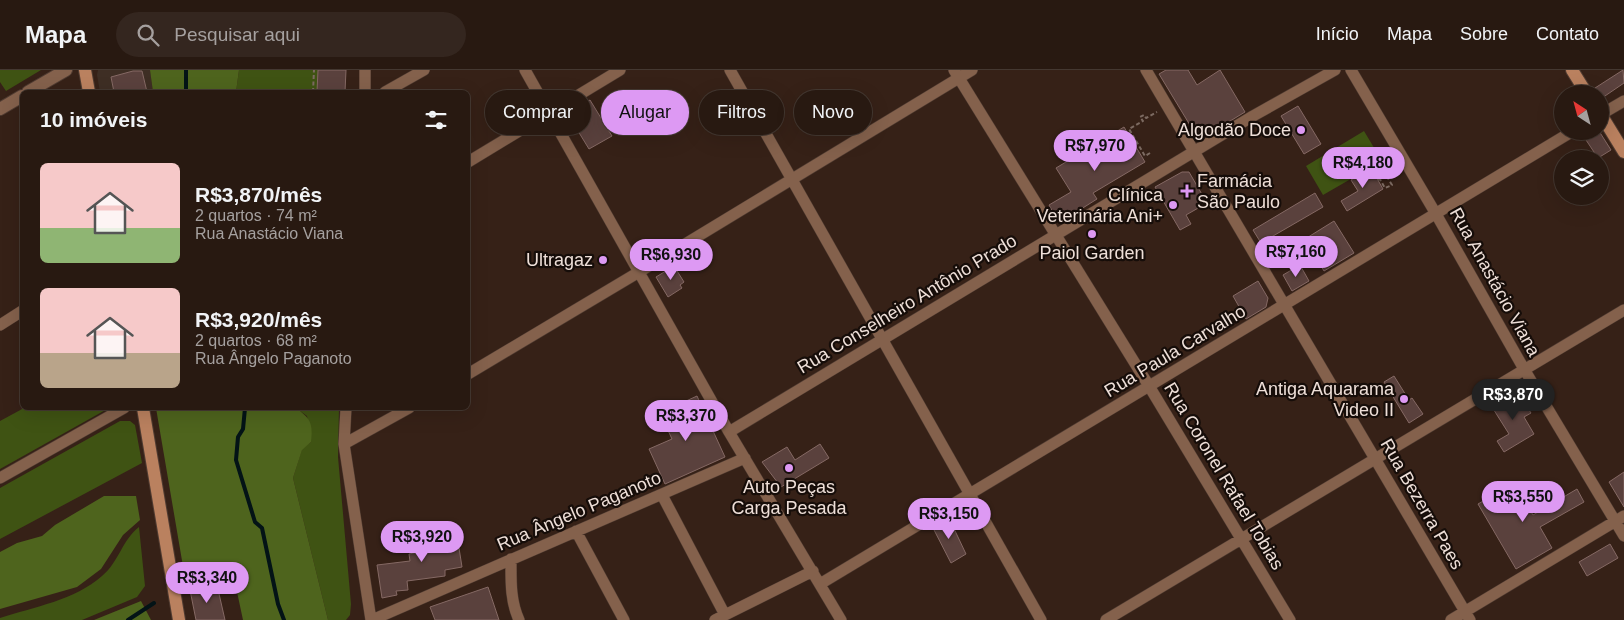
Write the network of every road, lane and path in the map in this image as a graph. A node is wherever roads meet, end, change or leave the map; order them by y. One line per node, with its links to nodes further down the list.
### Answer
1 (66, 70): 16 (street)
2 (85, 70): 17 (main road)
3 (314, 70): 18 (path)
4 (365, 70): 19 (street)
5 (424, 70): 20 (street)
6 (525, 70): 21 (street)
7 (620, 70): 22 (street)
8 (730, 70): 38 (street)
9 (972, 70): 14 (street)
10 (1146, 70): 32 (street, Rua Bezerra Paes)
11 (1335, 70): 32 (street, Rua Conselheiro Antônio Prado)
12 (1351, 70): 36 (street, Rua Anastácio Viana)
13 (1572, 70): 15 (main road)
14 (956, 74): 38 (street); 41 (street, Rua Coronel Rafael Tobias)
15 (1581, 85)
16 (31, 90)
17 (89, 90)
18 (313, 90)
19 (365, 90)
20 (389, 90)
21 (536, 90)
22 (587, 90)
23 (20, 97): 25 (street)
24 (1624, 101): 26 (street)
25 (0, 109)
26 (1609, 109)
27 (1161, 110): 34 (path)
28 (1609, 128): 33 (main road)
29 (513, 135): 35 (street)
30 (561, 135): 42 (street)
31 (1558, 140): 40 (street, Rua Paula Carvalho)
32 (1195, 151): 41 (street, Rua Conselheiro Antônio Prado); 43 (street, Rua Bezerra Paes)
33 (1624, 152)
34 (1150, 153)
35 (470, 161)
36 (1405, 163): 37 (path); 40 (street, Rua Anastácio Viana)
37 (1386, 175): 39 (path); 39 (path); 39 (path)
38 (792, 179): 42 (street); 47 (street)
39 (1379, 179)
40 (1436, 214): 43 (street, Rua Paula Carvalho); 48 (street, Rua Anastácio Viana)
41 (1055, 236): 47 (street, Rua Conselheiro Antônio Prado); 50 (street, Rua Coronel Rafael Tobias)
42 (639, 272): 49 (street); 55 (street)
43 (1284, 305): 50 (street, Rua Paula Carvalho); 58 (street, Rua Bezerra Paes)
44 (1624, 310): 48 (street)
45 (20, 312): 46 (street)
46 (0, 325)
47 (884, 338): 55 (street, Rua Conselheiro Antônio Prado); 61 (street)
48 (1524, 369): 58 (street); 62 (street, Rua Anastácio Viana)
49 (470, 373)
50 (1149, 386): 61 (street, Rua Paula Carvalho); 65 (street, Rua Coronel Rafael Tobias)
51 (120, 410): 59 (street)
52 (143, 410): 71 (main road)
53 (346, 410): 56 (street)
54 (404, 410): 56 (street)
55 (729, 432): 57 (street)
56 (344, 444): 72 (street)
57 (745, 458): 60 (street, Rua Ângelo Paganoto); 67 (street)
58 (1375, 458): 65 (street); 69 (street, Rua Bezerra Paes)
59 (0, 478)
60 (662, 495): 63 (street, Rua Ângelo Paganoto); 70 (street)
61 (970, 495): 68 (street, Rua Paula Carvalho); 76 (street)
62 (1620, 519): 64 (street, Rua Anastácio Viana); 69 (street)
63 (576, 531): 66 (street, Rua Ângelo Paganoto); 74 (street)
64 (1624, 536)
65 (1242, 539): 77 (street); 78 (street, Rua Coronel Rafael Tobias)
66 (511, 559): 72 (street, Rua Ângelo Paganoto); 73 (street)
67 (813, 571): 68 (street); 70 (street)
68 (820, 584): 75 (street)
69 (1468, 616): 79 (street)
70 (720, 617)
71 (177, 618)
72 (371, 620)
73 (519, 620)
74 (624, 620)
75 (841, 620)
76 (1041, 620)
77 (1106, 620)
78 (1290, 620)
79 (1450, 620)

